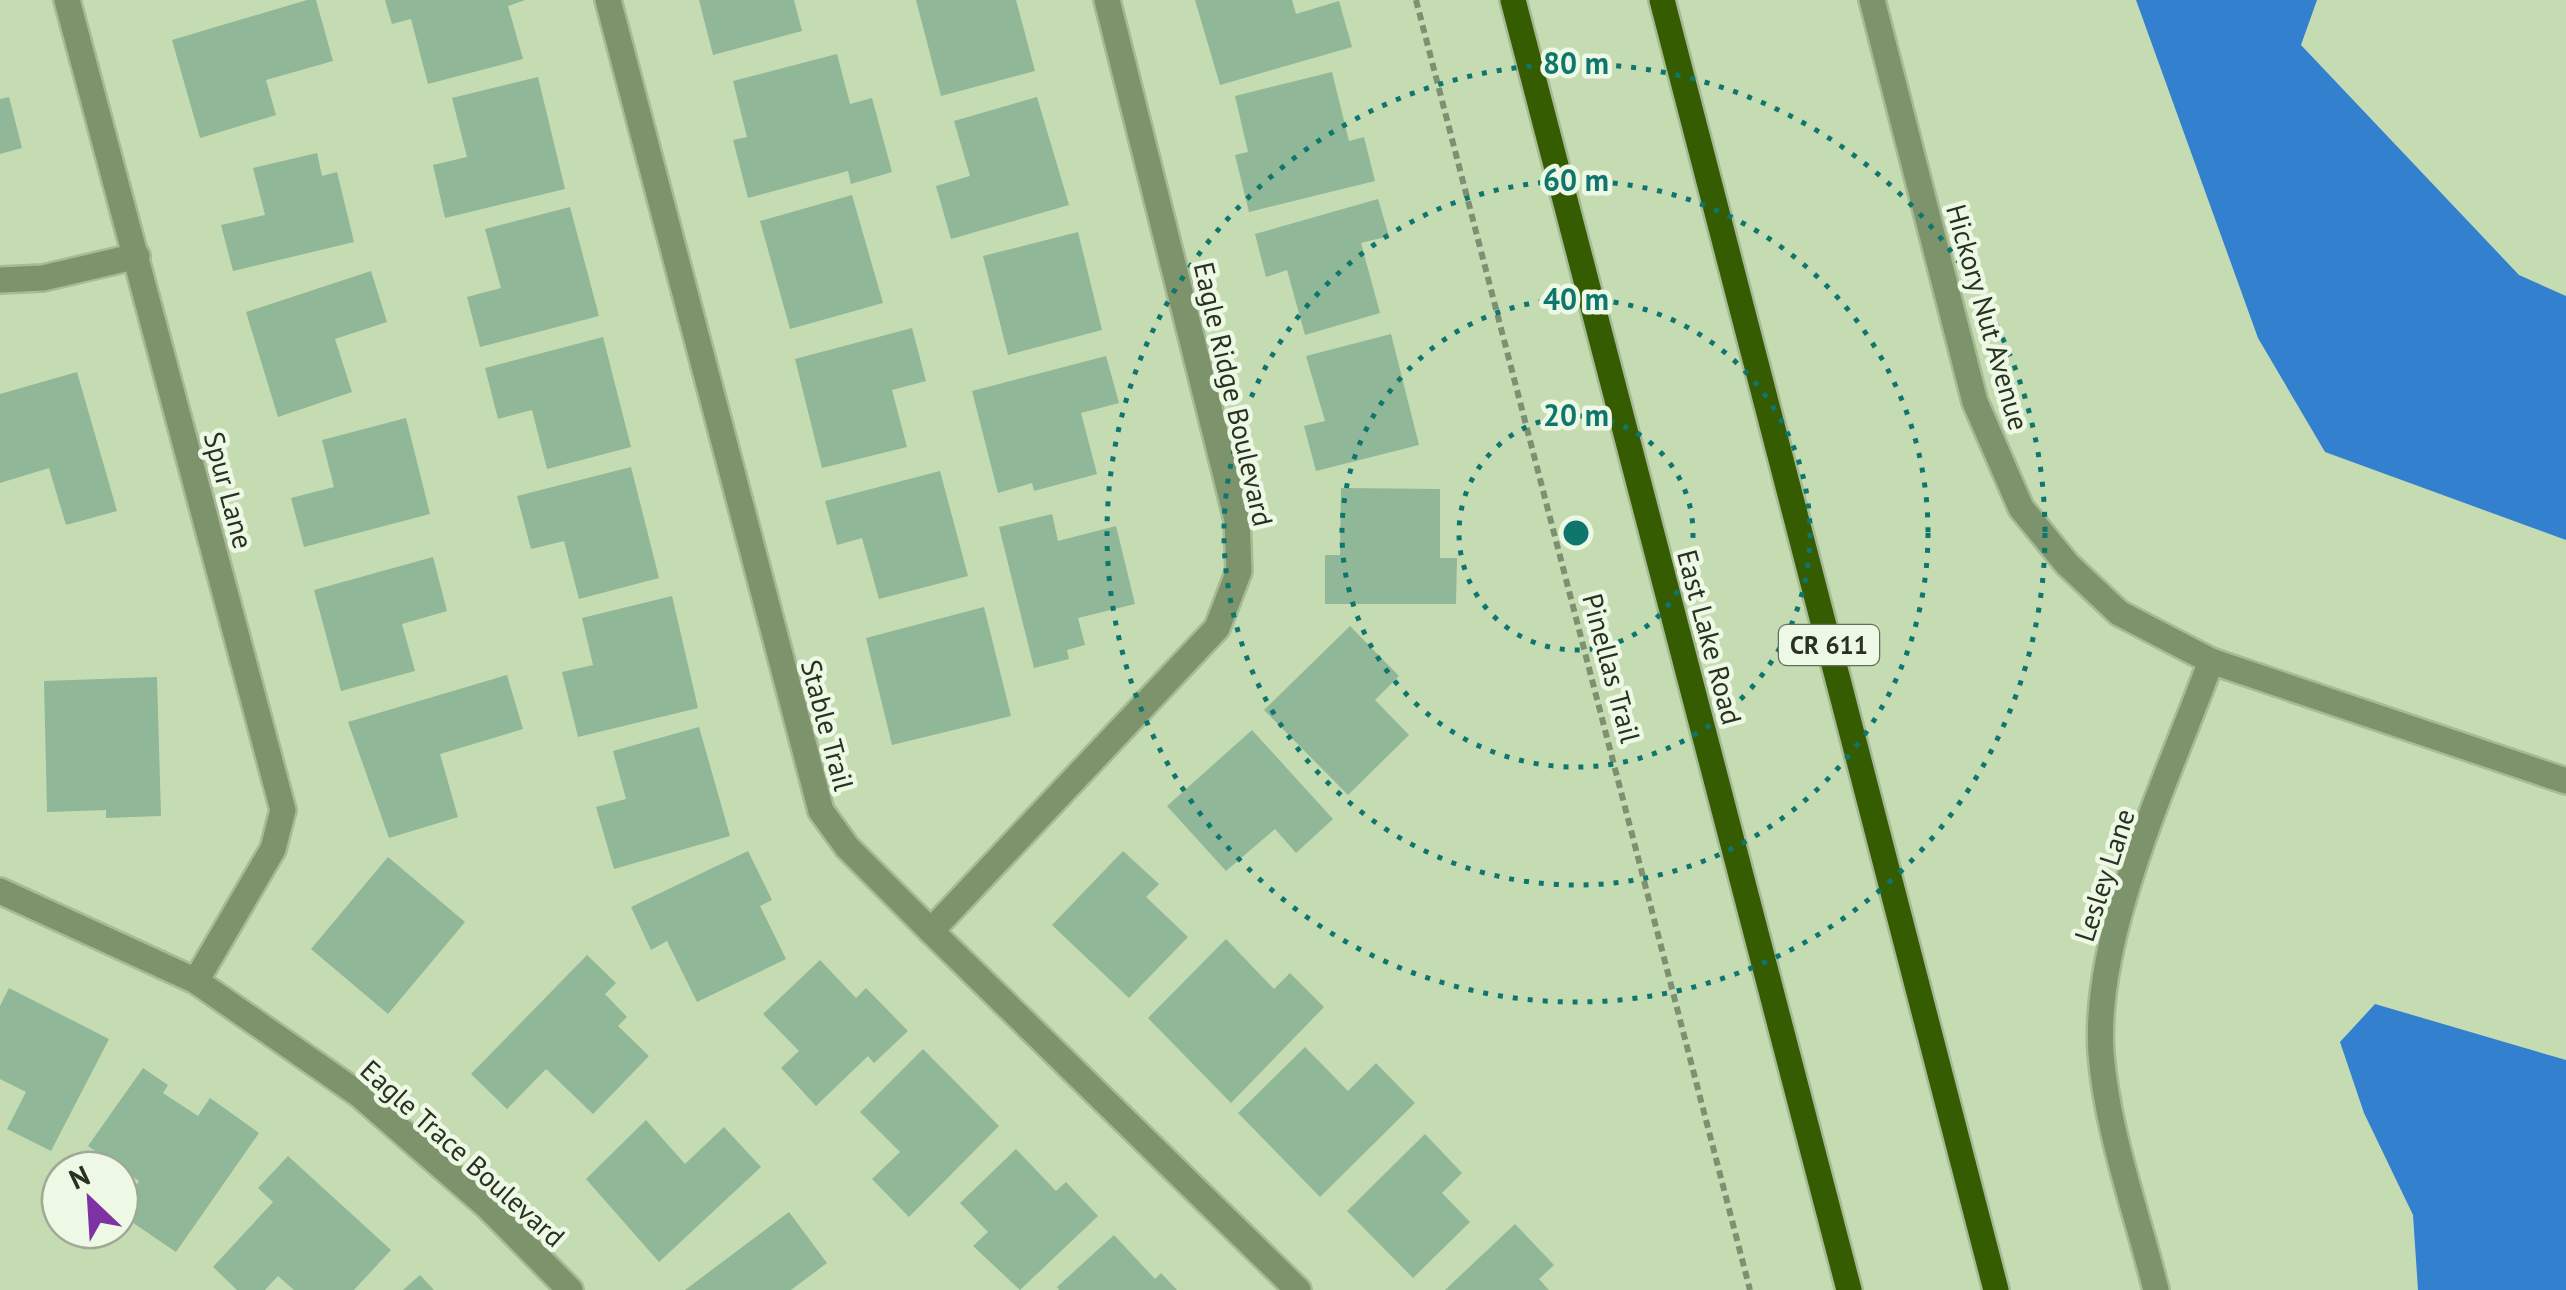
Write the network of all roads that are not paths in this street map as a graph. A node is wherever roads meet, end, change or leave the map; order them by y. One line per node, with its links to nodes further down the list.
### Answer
1 (66, 0): 7 (street, Spur Lane)
2 (608, 0): 12 (street, Stable Trail)
3 (1107, 0): 12 (street, Eagle Ridge Boulevard)
4 (1514, 0): 16 (main road, East Lake Road)
5 (1662, 0): 17 (main road, CR 611)
6 (1872, 0): 9 (street, Hickory Nut Avenue)
7 (137, 256): 8 (street); 13 (street, Spur Lane)
8 (0, 280)
9 (2212, 661): 10 (street, Hickory Nut Avenue); 18 (street, Lesley Lane)
10 (2566, 781)
11 (0, 891): 13 (street, Eagle Trace Boulevard)
12 (931, 931): 15 (street, Stable Trail)
13 (196, 981): 14 (street, Eagle Trace Boulevard)
14 (570, 1290)
15 (1298, 1290)
16 (1849, 1290)
17 (1996, 1290)
18 (2156, 1290)

